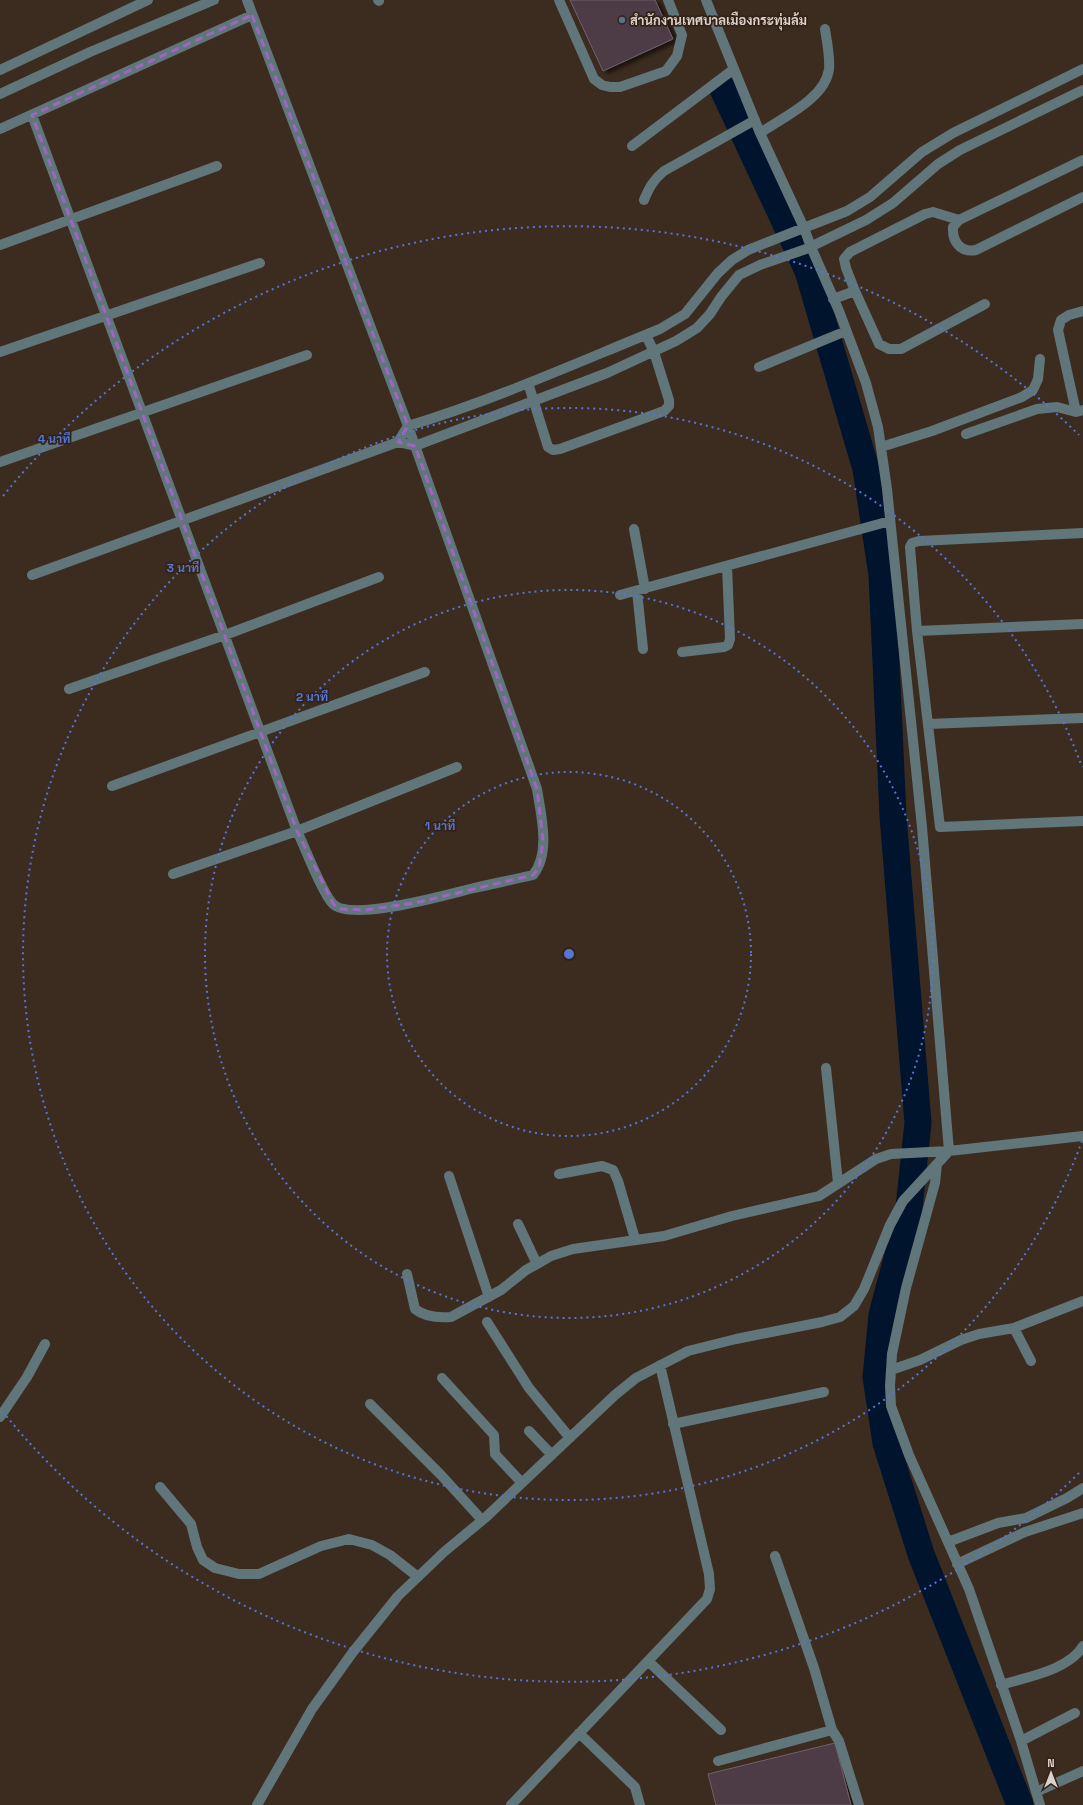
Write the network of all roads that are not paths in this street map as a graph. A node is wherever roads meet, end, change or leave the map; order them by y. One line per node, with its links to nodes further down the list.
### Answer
1 (148, 0): 11 (street)
2 (214, 0): 13 (street)
3 (247, 0): 7 (street)
4 (559, 0): 5 (street)
5 (668, 0)
6 (706, 0): 9 (street)
7 (252, 15): 14 (street); 45 (street)
8 (825, 29): 17 (street)
9 (734, 69): 15 (street); 18 (street)
10 (1083, 69): 25 (street)
11 (0, 70)
12 (1083, 90): 27 (street)
13 (0, 94)
14 (32, 115): 16 (street); 23 (street)
15 (755, 120): 17 (street); 22 (street)
16 (0, 129)
17 (760, 133): 25 (street)
18 (632, 146)
19 (1083, 160): 24 (street)
20 (217, 166): 23 (street)
21 (1083, 198): 24 (street)
22 (644, 200)
23 (71, 218): 26 (street); 33 (street)
24 (959, 220): 29 (street)
25 (801, 229): 27 (street); 35 (street)
26 (0, 245)
27 (808, 248): 30 (street); 37 (street)
28 (260, 262): 33 (street)
29 (855, 291): 30 (street); 31 (street)
30 (833, 298): 34 (street)
31 (986, 304)
32 (1083, 311): 43 (street)
33 (106, 315): 36 (street); 44 (street)
34 (846, 331): 40 (street); 49 (street)
35 (646, 335): 37 (street); 41 (street)
36 (0, 352)
37 (654, 352): 42 (street); 42 (street)
38 (308, 355): 44 (street)
39 (1040, 359): 49 (street)
40 (759, 367)
41 (528, 382): 42 (street); 45 (street)
42 (534, 400): 48 (street)
43 (1080, 412): 46 (street)
44 (143, 413): 50 (street); 51 (street)
45 (408, 426): 47 (street); 48 (street)
46 (966, 434)
47 (398, 442): 48 (street); 51 (street)
48 (415, 446): 73 (street)
49 (881, 447): 52 (street)
50 (0, 462)
51 (184, 520): 56 (street); 62 (street)
52 (886, 522): 55 (street); 77 (street)
53 (634, 529): 58 (street)
54 (1083, 534): 61 (street)
55 (727, 566): 58 (street); 64 (street)
56 (32, 575)
57 (378, 577): 62 (street)
58 (641, 590): 59 (street); 63 (street)
59 (620, 595)
60 (1083, 624): 61 (street)
61 (917, 631): 68 (street)
62 (225, 635): 66 (street); 69 (street)
63 (643, 649)
64 (682, 652)
65 (425, 672): 69 (street)
66 (69, 689)
67 (1083, 718): 68 (street)
68 (928, 724): 72 (street)
69 (261, 732): 71 (street); 73 (street)
70 (457, 767): 73 (street)
71 (112, 786)
72 (1083, 820)
73 (297, 831): 74 (street)
74 (173, 874)
75 (826, 1068): 81 (street)
76 (1083, 1136): 77 (street)
77 (949, 1151): 78 (street); 81 (street)
78 (937, 1164): 92 (street); 93 (street)
79 (559, 1174): 83 (street)
80 (449, 1176): 86 (street)
81 (838, 1183): 83 (street)
82 (518, 1224): 84 (street)
83 (635, 1239): 84 (street)
84 (537, 1264): 86 (street)
85 (407, 1274): 86 (street)
86 (489, 1297)
87 (1083, 1301): 89 (street)
88 (488, 1322): 100 (street)
89 (1014, 1328): 91 (street); 93 (street)
90 (45, 1344): 97 (street)
91 (1031, 1361)
92 (660, 1365): 98 (street); 100 (street)
93 (891, 1370): 107 (street)
94 (442, 1378): 102 (street)
95 (824, 1392): 98 (street)
96 (370, 1404): 106 (street)
97 (0, 1417)
98 (673, 1424): 112 (street)
99 (529, 1431): 101 (street)
100 (570, 1438): 101 (street)
101 (552, 1455): 102 (street)
102 (522, 1483): 106 (street)
103 (160, 1487): 110 (street)
104 (1083, 1488): 107 (street)
105 (1083, 1513): 109 (street)
106 (482, 1520): 110 (street)
107 (948, 1542): 109 (street)
108 (775, 1556): 116 (street)
109 (957, 1564): 113 (street)
110 (418, 1577): 123 (street)
111 (1083, 1646): 113 (street)
112 (648, 1661): 115 (street); 117 (street)
113 (1002, 1685): 118 (street)
114 (1075, 1713): 118 (street)
115 (721, 1730)
116 (832, 1730): 119 (street); 125 (street)
117 (579, 1733): 122 (street); 124 (street)
118 (1021, 1741): 121 (street)
119 (718, 1761)
120 (1083, 1771): 121 (street)
121 (1036, 1792): 126 (street)
122 (516, 1803)
123 (257, 1805)
124 (640, 1805)
125 (859, 1805)
126 (1040, 1805)

